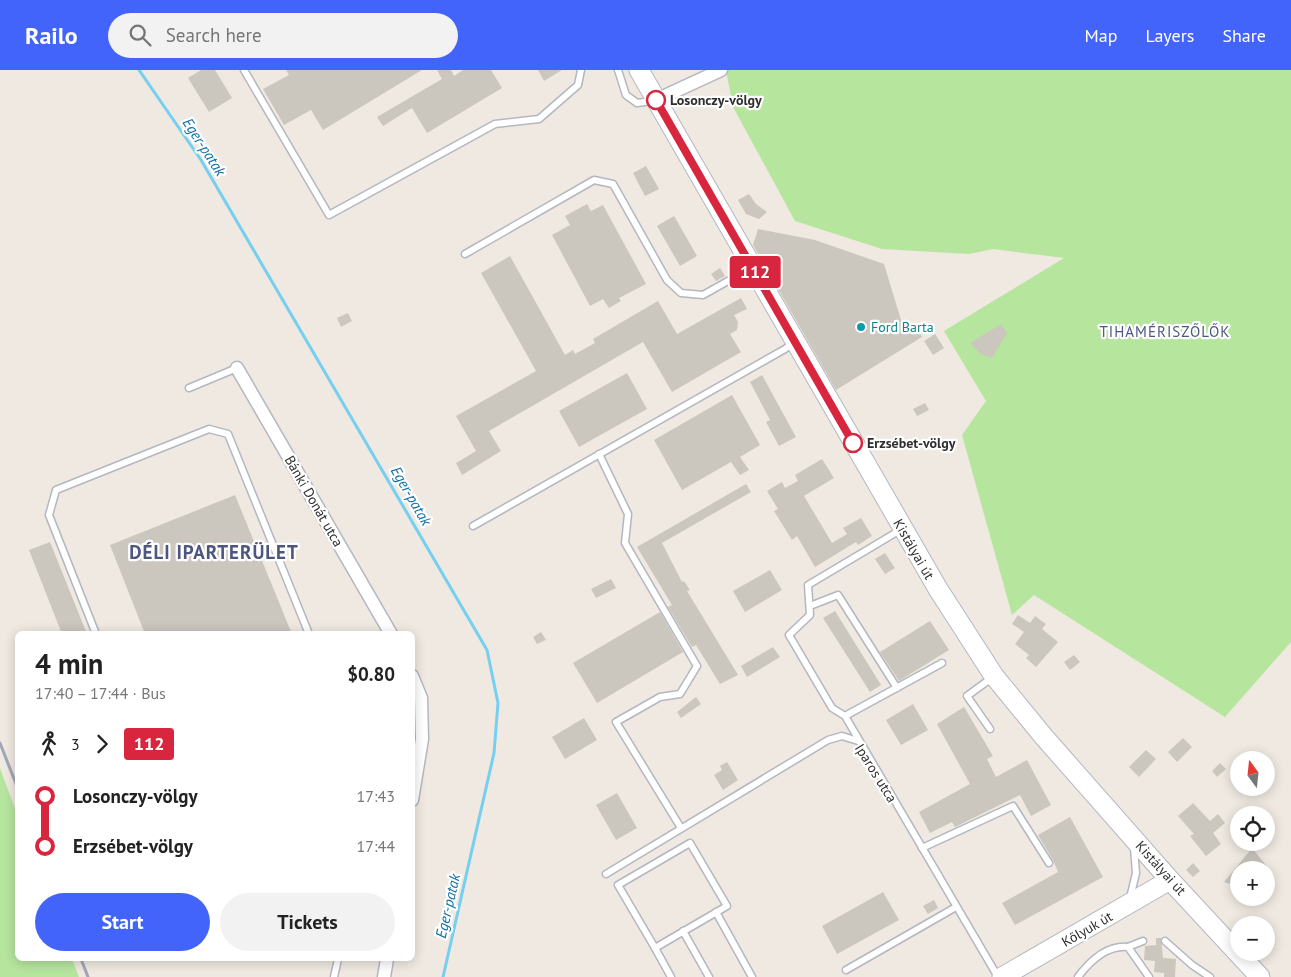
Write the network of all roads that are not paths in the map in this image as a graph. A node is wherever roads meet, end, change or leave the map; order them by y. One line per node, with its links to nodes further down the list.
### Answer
1 (244, 70): 2 (lane)
2 (581, 70)
3 (618, 70): 6 (lane)
4 (639, 70): 6 (main road, Kistályai út)
5 (721, 70): 6 (street)
6 (656, 100): 8 (main road, Kistályai út)
7 (464, 254): 8 (lane)
8 (752, 267): 9 (main road, Kistályai út)
9 (795, 341): 12 (lane); 14 (main road, Kistályai út)
10 (236, 368): 11 (lane); 18 (street, Bánki Donát utca)
11 (189, 388)
12 (599, 454): 13 (lane); 27 (lane)
13 (473, 526)
14 (902, 528): 15 (lane); 20 (main road, Kistályai út)
15 (810, 606): 22 (lane); 23 (lane)
16 (95, 631): 17 (lane)
17 (308, 631)
18 (389, 631)
19 (942, 663): 22 (lane)
20 (994, 676): 24 (lane); 28 (main road, Kistályai út)
21 (415, 683): 26 (street)
22 (897, 688): 23 (lane)
23 (845, 716): 25 (lane)
24 (990, 729)
25 (858, 741): 27 (lane, Iparos utca); 29 (lane, Iparos utca)
26 (415, 782)
27 (681, 828): 31 (lane, Iparos utca)
28 (1131, 835): 32 (main road, Kistályai út); 33 (lane)
29 (922, 848): 30 (lane); 34 (lane, Iparos utca)
30 (1049, 863)
31 (606, 874)
32 (1170, 880): 33 (main road, Kőlyuk út); 54 (main road, Kistályai út)
33 (1128, 904): 50 (main road, Kőlyuk út)
34 (956, 907): 43 (lane); 49 (lane, Iparos utca)
35 (716, 912): 36 (lane); 40 (lane); 48 (lane)
36 (682, 931): 40 (lane); 47 (lane)
37 (1143, 941): 39 (lane)
38 (1165, 941): 53 (lane)
39 (1128, 946): 51 (lane); 52 (lane)
40 (654, 948): 46 (lane)
41 (338, 961): 44 (lane)
42 (387, 961): 45 (street)
43 (846, 970)
44 (334, 977)
45 (384, 977)
46 (671, 977)
47 (709, 977)
48 (752, 977)
49 (998, 977)
50 (1002, 977)
51 (1078, 977)
52 (1149, 977)
53 (1210, 977)
54 (1260, 977)

